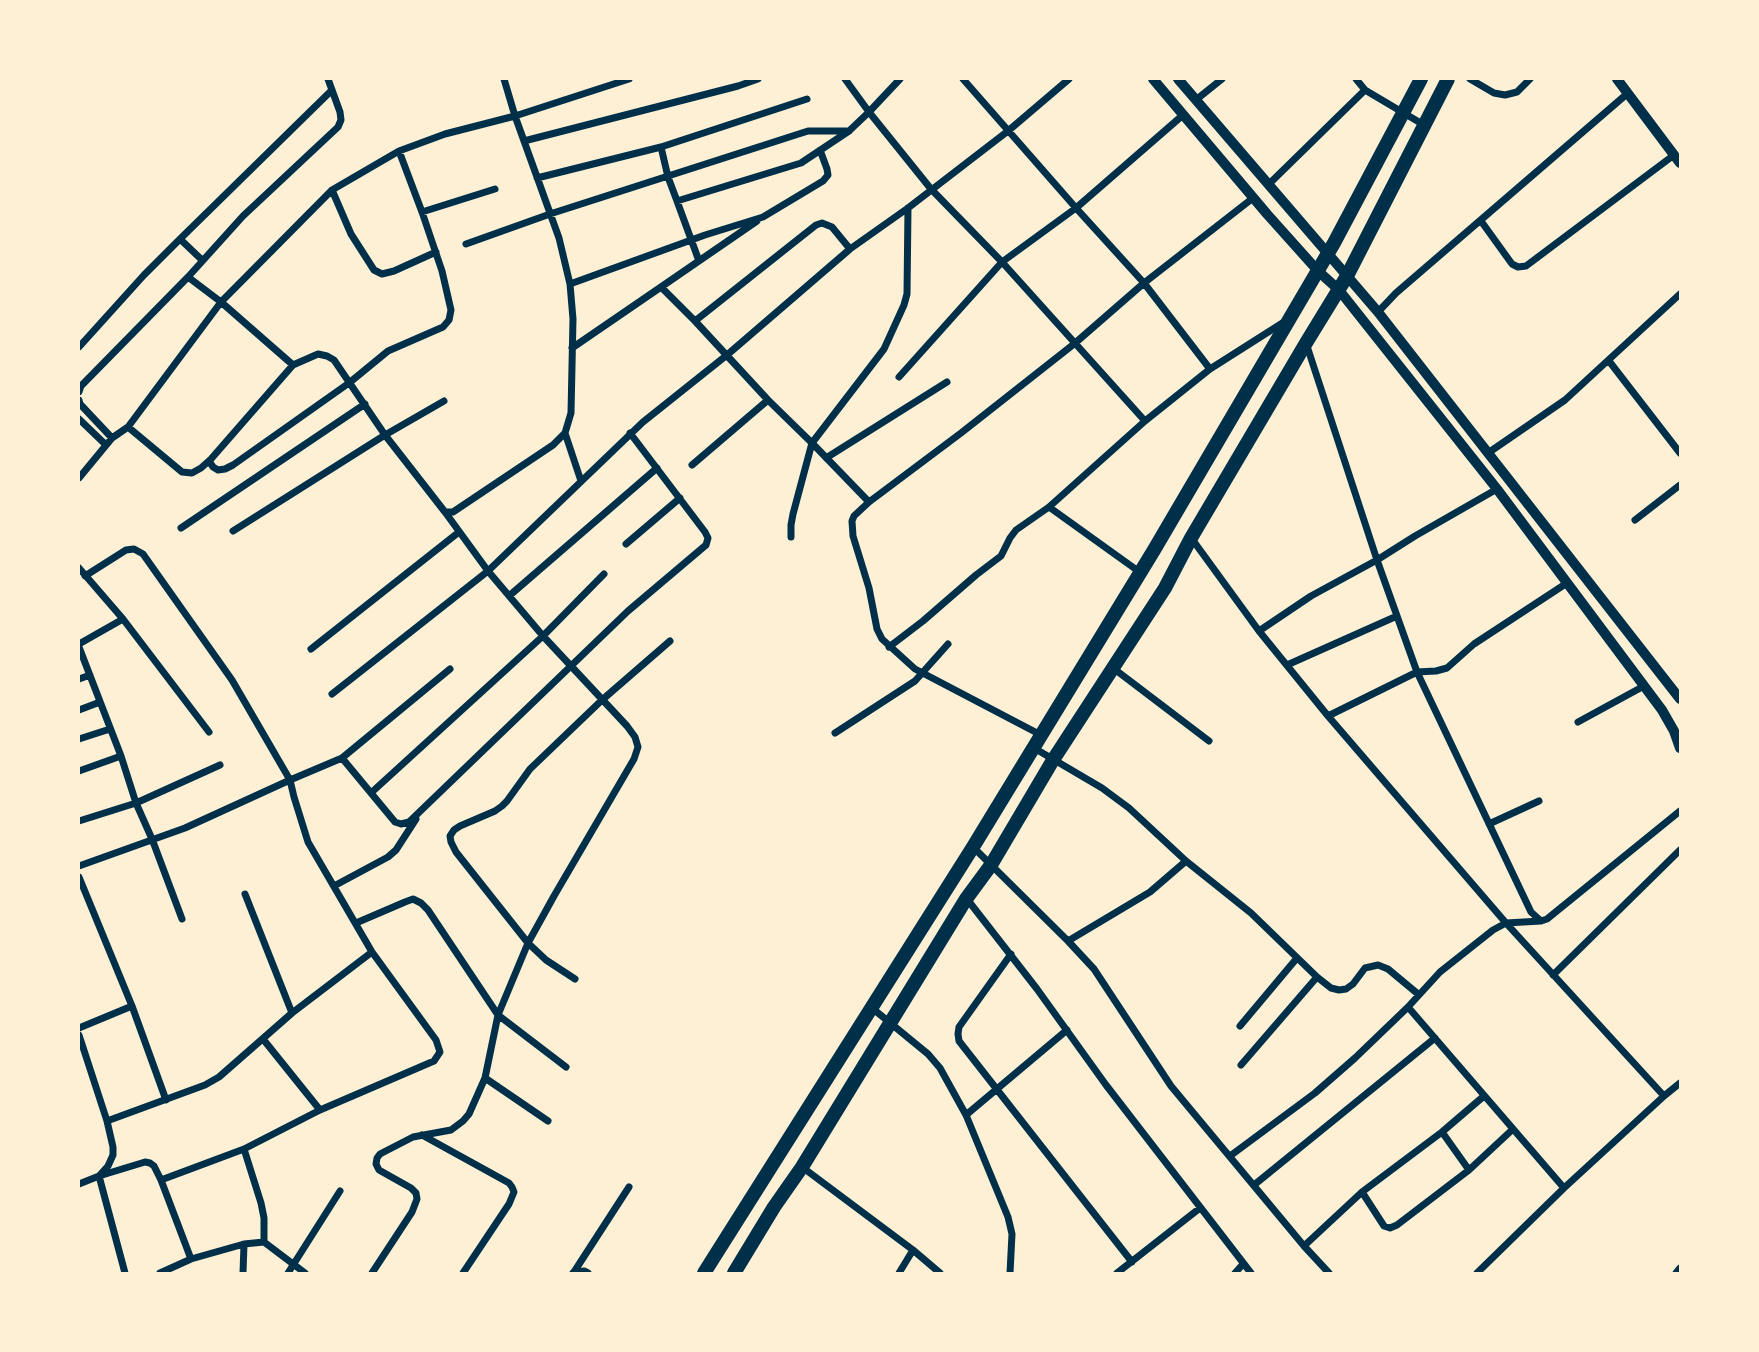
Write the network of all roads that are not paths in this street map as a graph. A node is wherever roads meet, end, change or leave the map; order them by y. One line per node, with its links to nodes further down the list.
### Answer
1 (328, 79): 18 (street)
2 (503, 79): 26 (street)
3 (629, 79): 26 (street)
4 (758, 79): 30 (street)
5 (845, 79): 23 (street)
6 (900, 79): 23 (street)
7 (963, 79): 29 (street)
8 (1069, 79): 29 (street)
9 (1153, 79): 25 (street)
10 (1178, 79): 22 (street)
11 (1222, 79): 22 (street)
12 (1356, 79): 19 (street)
13 (1421, 79): 24 (main road)
14 (1448, 79): 27 (main road)
15 (1470, 79): 16 (street)
16 (1531, 79)
17 (1617, 79): 20 (street)
18 (332, 90): 49 (street); 55 (street)
19 (1365, 90): 24 (street); 37 (street)
20 (1628, 93): 34 (street); 48 (street)
21 (807, 99): 31 (street)
22 (1197, 99): 37 (street)
23 (869, 112): 28 (street); 39 (street)
24 (1403, 113): 27 (street); 54 (main road)
25 (1184, 115): 41 (street); 44 (street)
26 (515, 116): 30 (street); 33 (street)
27 (1425, 126): 59 (main road)
28 (849, 131): 32 (street); 35 (street)
29 (1008, 131): 39 (street); 44 (street)
30 (524, 141): 36 (street)
31 (661, 147): 35 (street); 36 (street)
32 (820, 150): 42 (street); 47 (street)
33 (399, 151): 40 (street); 45 (street)
34 (1677, 159): 48 (street)
35 (668, 177): 42 (street); 46 (street)
36 (537, 178): 46 (street)
37 (1269, 184): 54 (street)
38 (495, 189): 45 (street)
39 (932, 189): 43 (street); 57 (street)
40 (332, 190): 53 (street); 66 (street)
41 (1253, 198): 58 (street); 61 (street)
42 (677, 201): 50 (street)
43 (908, 208): 52 (street); 93 (street)
44 (1076, 208): 57 (street); 61 (street)
45 (422, 212): 53 (street)
46 (550, 214): 51 (street); 62 (street)
47 (763, 217): 50 (street); 56 (street)
48 (1482, 220): 67 (street)
49 (180, 239): 55 (street); 72 (street)
50 (691, 240): 56 (street); 62 (street)
51 (467, 244)
52 (850, 249): 69 (street); 74 (street)
53 (436, 252): 80 (street)
54 (1328, 253): 58 (main road); 59 (street)
55 (202, 260): 60 (street)
56 (699, 261): 63 (street)
57 (1002, 262): 71 (street); 78 (street)
58 (1318, 271): 64 (street); 68 (main road)
59 (1347, 276): 64 (main road); 67 (street)
60 (188, 277): 66 (street); 81 (street)
61 (1144, 283): 71 (street); 77 (street)
62 (570, 284): 73 (street)
63 (661, 287): 69 (street); 73 (street)
64 (1339, 290): 70 (main road); 104 (street)
65 (1680, 294): 75 (street)
66 (221, 302): 76 (street); 88 (street)
67 (1378, 312): 95 (street)
68 (1290, 317): 77 (street); 119 (main road)
69 (695, 321): 74 (street)
70 (1306, 343): 114 (main road); 116 (street)
71 (1074, 344): 87 (street); 106 (street)
72 (79, 346)
73 (572, 348): 89 (street)
74 (727, 355): 83 (street); 90 (street)
75 (1609, 361): 95 (street); 96 (street)
76 (293, 365): 80 (street); 98 (street)
77 (1210, 369): 87 (street)
78 (899, 377)
79 (947, 382): 97 (street)
80 (349, 383): 85 (street); 98 (street)
81 (79, 392)
82 (79, 400): 92 (street)
83 (768, 400): 93 (street); 99 (street)
84 (444, 401): 91 (street)
85 (365, 404): 91 (street); 110 (street)
86 (79, 419): 94 (street)
87 (1145, 421): 107 (street)
88 (128, 427): 92 (street); 98 (street)
89 (565, 433): 102 (street); 108 (street)
90 (630, 433): 100 (street); 102 (street)
91 (385, 435): 108 (street); 111 (street)
92 (112, 438): 94 (street)
93 (812, 443): 97 (street); 113 (street)
94 (106, 445): 101 (street)
95 (1488, 453): 143 (street)
96 (1680, 453)
97 (826, 458): 106 (street)
98 (209, 461)
99 (692, 465)
100 (657, 468): 105 (street); 123 (street)
101 (81, 475)
102 (581, 481): 118 (street)
103 (1680, 485): 109 (street)
104 (1497, 489): 116 (street); 122 (street)
105 (680, 498): 115 (street); 134 (street)
106 (869, 502): 131 (street)
107 (1049, 507): 119 (street); 131 (street)
108 (445, 512): 112 (street)
109 (1634, 520)
110 (181, 528)
111 (233, 531)
112 (459, 532): 118 (street); 132 (street)
113 (791, 537)
114 (1191, 538): 126 (street); 135 (main road)
115 (626, 544)
116 (1377, 560): 124 (street); 126 (street)
117 (79, 568): 121 (street)
118 (488, 571): 123 (street); 142 (street)
119 (1140, 573): 154 (main road)
120 (604, 574): 127 (street)
121 (85, 576): 125 (street); 161 (street)
122 (1567, 583): 137 (street); 141 (street)
123 (509, 596): 127 (street)
124 (1397, 616): 133 (street); 137 (street)
125 (123, 619): 130 (street); 150 (street)
126 (1259, 631): 133 (street)
127 (543, 636): 134 (street); 162 (street)
128 (670, 641): 144 (street)
129 (948, 644): 138 (street)
130 (79, 645): 139 (street)
131 (889, 647): 138 (street)
132 (311, 649)
133 (1287, 665): 147 (street)
134 (571, 667): 144 (street); 166 (street)
135 (1113, 667): 153 (street); 158 (main road)
136 (450, 669): 157 (street)
137 (1417, 672): 147 (street); 168 (street)
138 (923, 673): 151 (street); 154 (street)
139 (90, 675): 140 (street); 145 (street)
140 (79, 679)
141 (1644, 686): 148 (street); 155 (street)
142 (332, 694)
143 (1680, 699)
144 (602, 700): 184 (street); 184 (street)
145 (100, 702): 146 (street); 149 (street)
146 (79, 710)
147 (1328, 716): 182 (street)
148 (1578, 722)
149 (110, 729): 152 (street); 156 (street)
150 (209, 732)
151 (835, 733)
152 (79, 739)
153 (1209, 741)
154 (1037, 742): 158 (street); 170 (main road)
155 (1680, 748)
156 (121, 756): 160 (street); 164 (street)
157 (342, 758): 161 (street); 162 (street)
158 (1054, 760): 172 (street); 173 (main road)
159 (220, 765): 164 (street)
160 (79, 771)
161 (290, 780): 169 (street); 176 (street)
162 (372, 792): 166 (street)
163 (1539, 801): 168 (street)
164 (136, 803): 167 (street); 169 (street)
165 (1680, 810): 180 (street)
166 (420, 813): 176 (street)
167 (79, 821)
168 (1489, 824): 180 (street)
169 (152, 839): 174 (street); 179 (street)
170 (973, 847): 173 (street); 194 (main road)
171 (1680, 850): 188 (street)
172 (1186, 862): 183 (street); 187 (street)
173 (991, 865): 178 (main road); 183 (street)
174 (79, 866)
175 (79, 877): 192 (street)
176 (334, 886): 181 (street)
177 (245, 894): 195 (street)
178 (967, 899): 186 (street); 197 (main road)
179 (182, 919)
180 (1541, 921): 182 (street)
181 (356, 923): 185 (street); 196 (street)
182 (1506, 923): 188 (street); 191 (street)
183 (1069, 941): 220 (street)
184 (528, 943): 190 (street); 196 (street)
185 (372, 952): 195 (street); 212 (street)
186 (1011, 954): 200 (street); 208 (street)
187 (1297, 958): 189 (street); 198 (street)
188 (1553, 975): 210 (street)
189 (1317, 978): 191 (street); 204 (street)
190 (575, 979)
191 (1418, 994): 193 (street)
192 (132, 1006): 199 (street); 211 (street)
193 (1408, 1007): 202 (street); 220 (street)
194 (872, 1008): 197 (street); 250 (main road)
195 (292, 1013): 203 (street)
196 (498, 1015): 205 (street); 206 (street)
197 (889, 1022): 213 (street); 221 (main road)
198 (1240, 1026)
199 (79, 1028)
200 (1067, 1030): 208 (street); 231 (street)
201 (79, 1034): 214 (street)
202 (1435, 1038): 209 (street); 226 (street)
203 (263, 1039): 211 (street); 212 (street)
204 (1241, 1065)
205 (566, 1067)
206 (485, 1078): 215 (street); 218 (street)
207 (1680, 1083): 210 (street)
208 (996, 1088): 213 (street); 237 (street)
209 (1484, 1096): 216 (street); 217 (street)
210 (1664, 1096): 228 (street)
211 (166, 1100): 214 (street)
212 (320, 1110): 219 (street)
213 (966, 1115): 254 (street)
214 (107, 1121): 223 (street)
215 (548, 1121)
216 (1513, 1129): 222 (street); 228 (street)
217 (1442, 1132): 222 (street); 230 (street)
218 (421, 1134): 246 (street); 247 (street)
219 (244, 1149): 224 (street); 232 (street)
220 (1230, 1156): 226 (street)
221 (802, 1167): 235 (street); 251 (main road)
222 (1469, 1170): 230 (street)
223 (99, 1176): 224 (street); 225 (street); 241 (street)
224 (161, 1180): 236 (street)
225 (79, 1184)
226 (1254, 1185): 234 (street)
227 (629, 1187): 248 (street)
228 (1563, 1188): 259 (street)
229 (340, 1191): 239 (street)
230 (1362, 1192): 234 (street)
231 (1200, 1208): 237 (street); 238 (street)
232 (264, 1242): 233 (street); 239 (street)
233 (244, 1244): 236 (street); 243 (street)
234 (1304, 1246): 258 (street)
235 (913, 1250): 252 (street); 253 (street)
236 (191, 1259): 242 (street)
237 (1132, 1262): 255 (street)
238 (1243, 1264): 256 (street); 257 (street)
239 (293, 1265): 244 (street); 245 (street)
240 (1680, 1268): 260 (street)
241 (125, 1273)
242 (160, 1273)
243 (243, 1273)
244 (288, 1273)
245 (305, 1273)
246 (372, 1273)
247 (463, 1273)
248 (573, 1273): 249 (street)
249 (588, 1273)
250 (704, 1273)
251 (734, 1273)
252 (899, 1273)
253 (940, 1273)
254 (1010, 1273)
255 (1117, 1273)
256 (1235, 1273)
257 (1251, 1273)
258 (1329, 1273)
259 (1477, 1273)
260 (1676, 1273)

